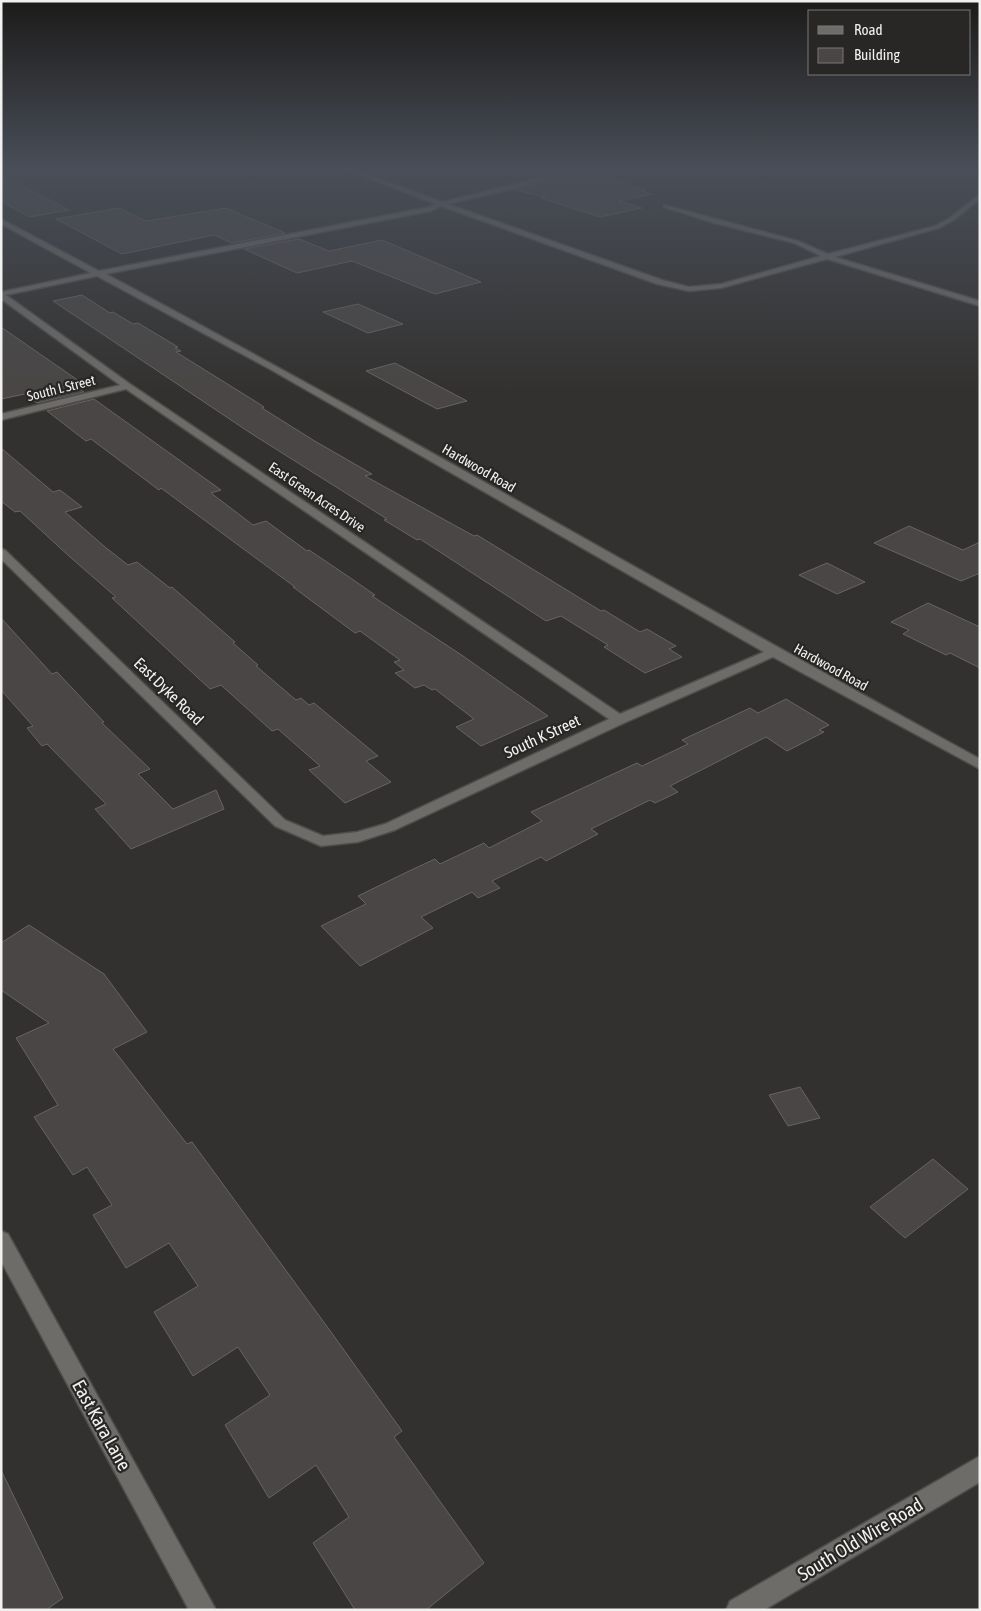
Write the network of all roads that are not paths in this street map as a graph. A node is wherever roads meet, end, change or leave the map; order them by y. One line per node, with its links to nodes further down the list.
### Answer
1 (43, 243): 7 (street, Hardwood Road)
2 (253, 243): 7 (street)
3 (551, 243): 6 (street)
4 (799, 243): 6 (street)
5 (878, 243): 6 (street)
6 (828, 257): 9 (street)
7 (100, 273): 8 (street); 13 (street, Hardwood Road)
8 (1, 295): 10 (street, East Green Acres Drive)
9 (980, 304)
10 (127, 386): 11 (street, South L Street); 14 (street, East Green Acres Drive)
11 (1, 417)
12 (1, 552): 16 (street, East Dyke Road)
13 (774, 652): 14 (street, South K Street); 15 (street, Hardwood Road)
14 (619, 720): 16 (street, South K Street)
15 (980, 765)
16 (321, 841)
17 (1, 1240): 19 (street, East Kara Lane)
18 (980, 1468): 20 (street, South Old Wire Road)
19 (203, 1610)
20 (740, 1610)

